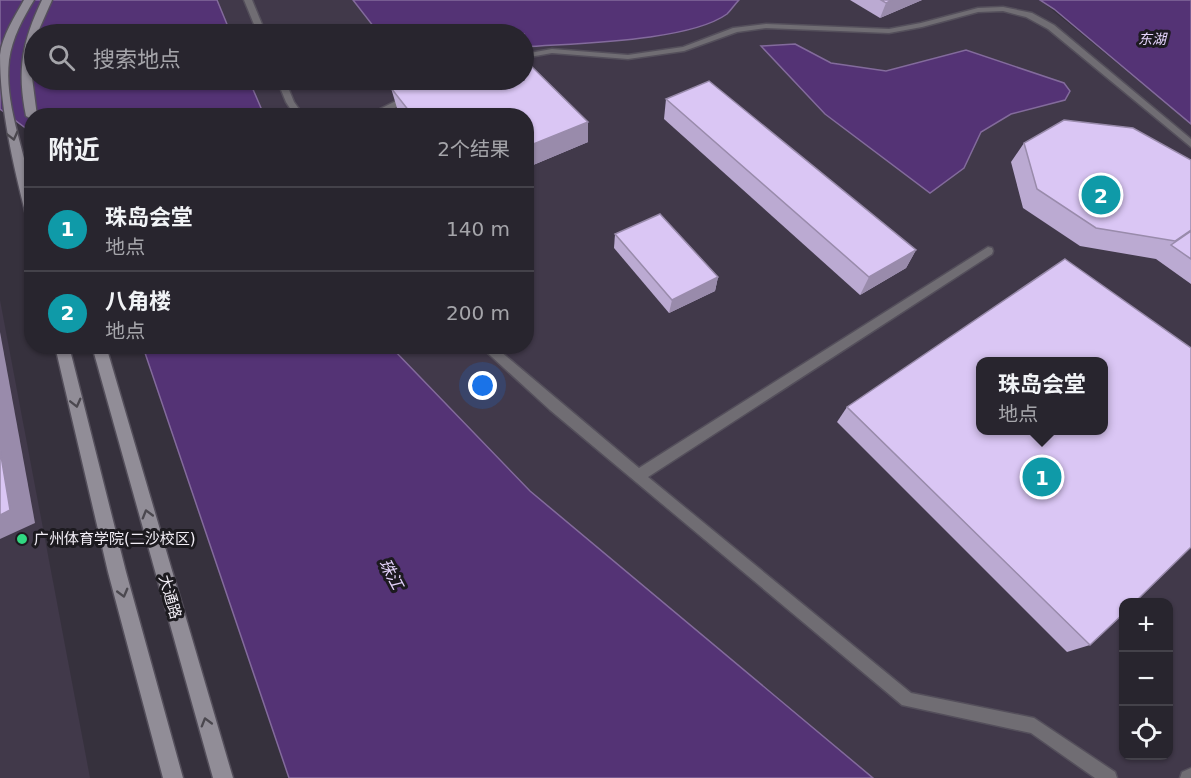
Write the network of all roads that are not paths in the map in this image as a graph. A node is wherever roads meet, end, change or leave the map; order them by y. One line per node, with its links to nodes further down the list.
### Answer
1 (29, 0): 14 (main road, one-way to 14)
2 (47, 0): 4 (main road)
3 (248, 0): 5 (lane)
4 (36, 24)
5 (258, 24)
6 (534, 54): 13 (lane)
7 (26, 90): 10 (main road)
8 (285, 90): 11 (lane)
9 (418, 93): 12 (lane)
10 (30, 108)
11 (294, 108)
12 (387, 108)
13 (1191, 144)
14 (24, 181)
15 (988, 251): 19 (lane)
16 (64, 354): 20 (main road, one-way to 20)
17 (101, 354): 21 (main road, 大通路, one-way to 17)
18 (495, 354): 19 (lane)
19 (638, 476): 22 (lane)
20 (173, 778)
21 (223, 778)
22 (1109, 778)

